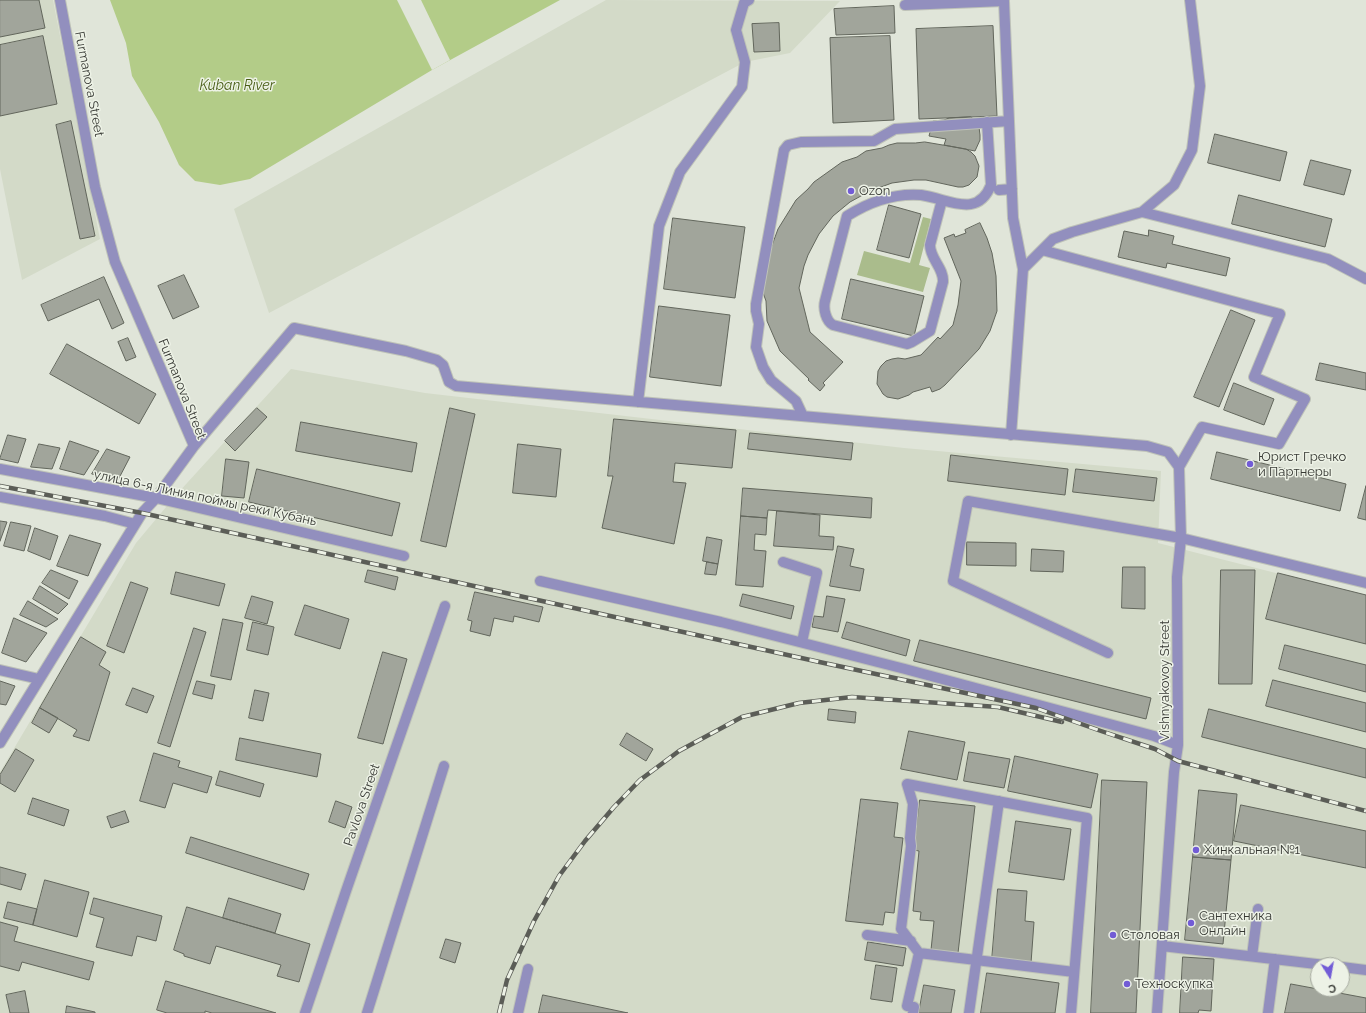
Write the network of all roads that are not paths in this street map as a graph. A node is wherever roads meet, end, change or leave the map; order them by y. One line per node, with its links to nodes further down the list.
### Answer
1 (60, 0): 18 (street, Furmanova Street)
2 (749, 0): 15 (street)
3 (1190, 0): 11 (street)
4 (1004, 1): 5 (street); 6 (street)
5 (905, 5)
6 (1009, 121): 7 (street); 8 (street)
7 (988, 122): 10 (street); 16 (street)
8 (1012, 189): 9 (street); 13 (street)
9 (999, 190)
10 (942, 200): 10 (street)
11 (1142, 212): 12 (street); 14 (street)
12 (1042, 250): 13 (street); 19 (street)
13 (1023, 268): 17 (street)
14 (1366, 279)
15 (638, 402): 16 (street); 18 (street)
16 (803, 416): 17 (street)
17 (1011, 435): 19 (street)
18 (194, 446): 22 (street, Furmanova Street)
19 (1179, 467): 24 (street, Vishnyakovoy Street)
20 (0, 469): 22 (street, улица 6-я Линия поймы реки Кубань)
21 (0, 497): 23 (street)
22 (156, 498): 23 (street, Furmanova Street); 25 (street, улица 6-я Линия поймы реки Кубань)
23 (135, 524): 33 (street, Furmanova Street)
24 (1181, 538): 28 (street); 31 (street); 35 (street, Vishnyakovoy Street)
25 (404, 556)
26 (783, 562): 30 (street)
27 (540, 581): 30 (street)
28 (1366, 583)
29 (445, 606): 51 (street, Pavlova Street)
30 (802, 642): 35 (street)
31 (1108, 653)
32 (0, 670): 33 (street)
33 (39, 679): 34 (street, Furmanova Street)
34 (0, 743)
35 (1178, 745): 41 (street, Vishnyakovoy Street)
36 (444, 766): 52 (street)
37 (999, 801): 40 (street); 45 (street); 50 (street)
38 (1258, 909): 43 (street)
39 (866, 935): 40 (street)
40 (911, 941): 42 (street)
41 (1162, 946): 43 (street); 57 (street, Vishnyakovoy Street)
42 (919, 953): 45 (street); 54 (street)
43 (1252, 956): 44 (street)
44 (1276, 959): 46 (street); 58 (street)
45 (976, 961): 50 (street); 55 (street)
46 (1310, 963)
47 (1350, 968): 49 (street)
48 (528, 969): 53 (street)
49 (1366, 970)
50 (1074, 972): 56 (street)
51 (305, 1013)
52 (367, 1013)
53 (518, 1013)
54 (913, 1013)
55 (969, 1013)
56 (1071, 1013)
57 (1157, 1013)
58 (1268, 1013)

